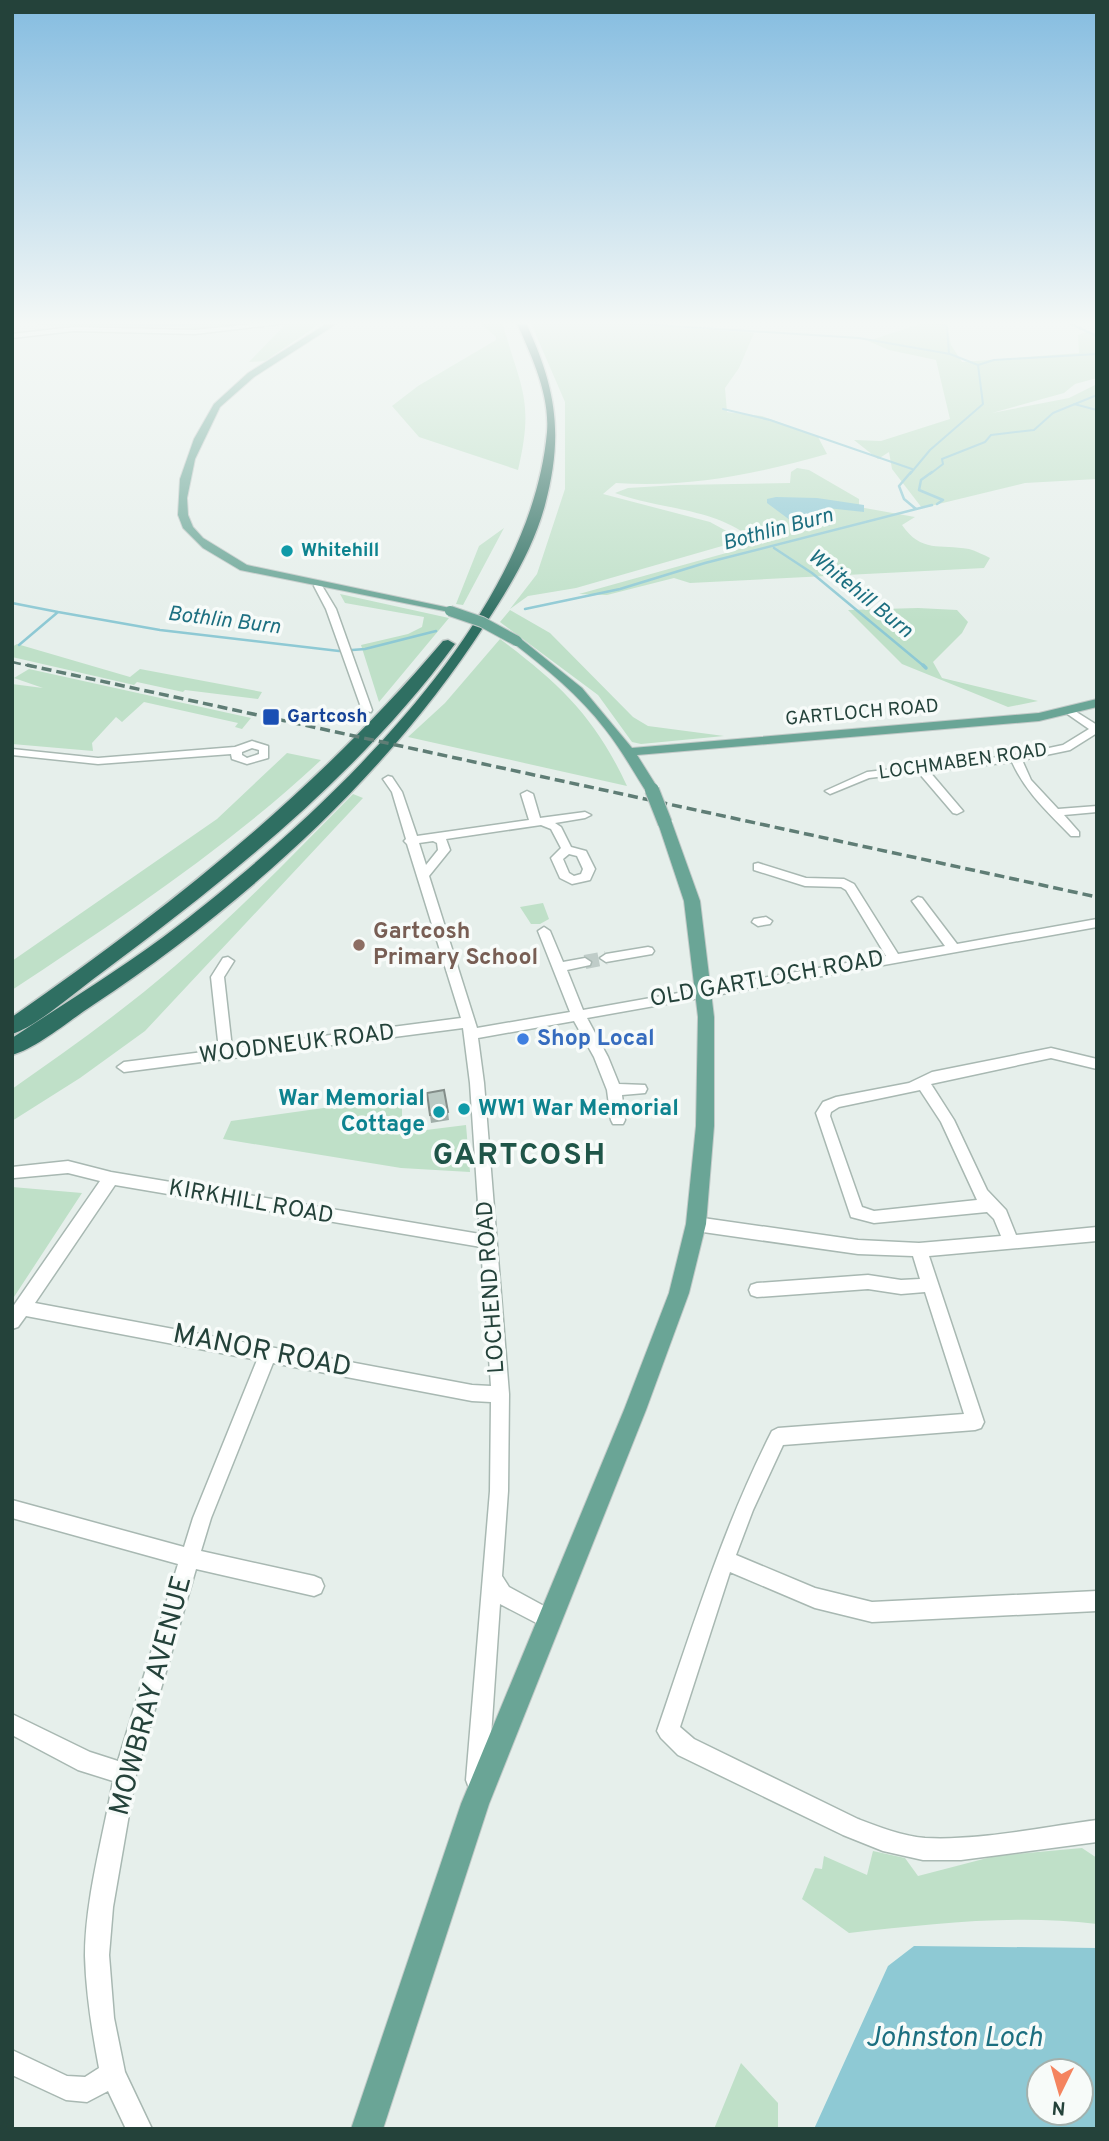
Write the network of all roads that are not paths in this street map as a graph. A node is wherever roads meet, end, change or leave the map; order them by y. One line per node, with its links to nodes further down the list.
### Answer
1 (207, 421): 4 (main road)
2 (551, 421): 30 (highway)
3 (540, 429): 26 (highway)
4 (318, 586): 6 (street); 11 (main road, bridge)
5 (1097, 703): 7 (main road, GARTLOCH ROAD)
6 (368, 710)
7 (1070, 711): 8 (street); 11 (main road, GARTLOCH ROAD)
8 (1096, 730): 12 (street, LOCHMABEN ROAD)
9 (237, 750): 10 (street)
10 (12, 752)
11 (630, 752): 40 (main road, bridge)
12 (1016, 758): 13 (street, LOCHMABEN ROAD); 19 (street)
13 (921, 769): 15 (street, LOCHMABEN ROAD); 18 (street)
14 (388, 779): 24 (street, LOCHEND ROAD)
15 (830, 791)
16 (527, 794): 21 (street)
17 (1097, 809): 19 (street)
18 (957, 811)
19 (1054, 813): 22 (street)
20 (585, 815): 21 (street)
21 (539, 821): 23 (street); 25 (street)
22 (1075, 834)
23 (434, 837): 24 (street); 28 (street)
24 (410, 841): 28 (street, LOCHEND ROAD)
25 (567, 849)
26 (236, 859): 42 (highway); 43 (highway)
27 (758, 867): 36 (street)
28 (422, 877): 44 (street, LOCHEND ROAD)
29 (918, 901): 33 (street)
30 (218, 903): 45 (highway); 47 (highway)
31 (1097, 923): 33 (street, OLD GARTLOCH ROAD)
32 (544, 931): 39 (street)
33 (954, 948): 36 (street, OLD GARTLOCH ROAD)
34 (648, 951): 35 (street)
35 (606, 958)
36 (894, 958): 40 (street, OLD GARTLOCH ROAD)
37 (228, 961): 46 (street)
38 (585, 962): 39 (street)
39 (561, 967): 41 (street)
40 (703, 991): 41 (street, OLD GARTLOCH ROAD); 57 (main road)
41 (580, 1013): 44 (street, OLD GARTLOCH ROAD); 52 (street)
42 (12, 1014)
43 (12, 1027)
44 (470, 1028): 46 (street, WOODNEUK ROAD); 60 (street, LOCHEND ROAD)
45 (12, 1048)
46 (226, 1054): 49 (street, WOODNEUK ROAD)
47 (12, 1064)
48 (1097, 1065): 50 (street)
49 (124, 1067)
50 (923, 1083): 56 (street); 56 (street)
51 (640, 1089): 52 (street)
52 (614, 1090): 53 (street)
53 (618, 1120)
54 (14, 1172): 55 (street, KIRKHILL ROAD)
55 (111, 1178): 60 (street, KIRKHILL ROAD); 64 (street)
56 (991, 1205): 59 (street)
57 (696, 1224): 61 (street); 74 (main road)
58 (1097, 1234): 59 (street)
59 (1011, 1241): 61 (street)
60 (489, 1242): 67 (street, LOCHEND ROAD)
61 (919, 1250): 62 (street)
62 (930, 1285): 63 (street); 70 (street)
63 (757, 1290)
64 (24, 1308): 65 (street); 66 (street, MANOR ROAD)
65 (12, 1322)
66 (268, 1353): 67 (street, MANOR ROAD); 69 (street, MOWBRAY AVENUE)
67 (500, 1394): 71 (street, LOCHEND ROAD)
68 (12, 1509): 69 (street)
69 (190, 1558): 72 (street); 76 (street, MOWBRAY AVENUE)
70 (726, 1560): 73 (street); 78 (street)
71 (493, 1579): 74 (street); 77 (street, LOCHEND ROAD)
72 (314, 1586)
73 (1097, 1601)
74 (548, 1619): 77 (main road)
75 (12, 1724): 76 (street)
76 (125, 1774): 80 (street, MOWBRAY AVENUE)
77 (475, 1804): 82 (main road)
78 (1097, 1831)
79 (12, 2062): 80 (street)
80 (113, 2074): 81 (street, MOWBRAY AVENUE)
81 (139, 2129)
82 (367, 2129)

